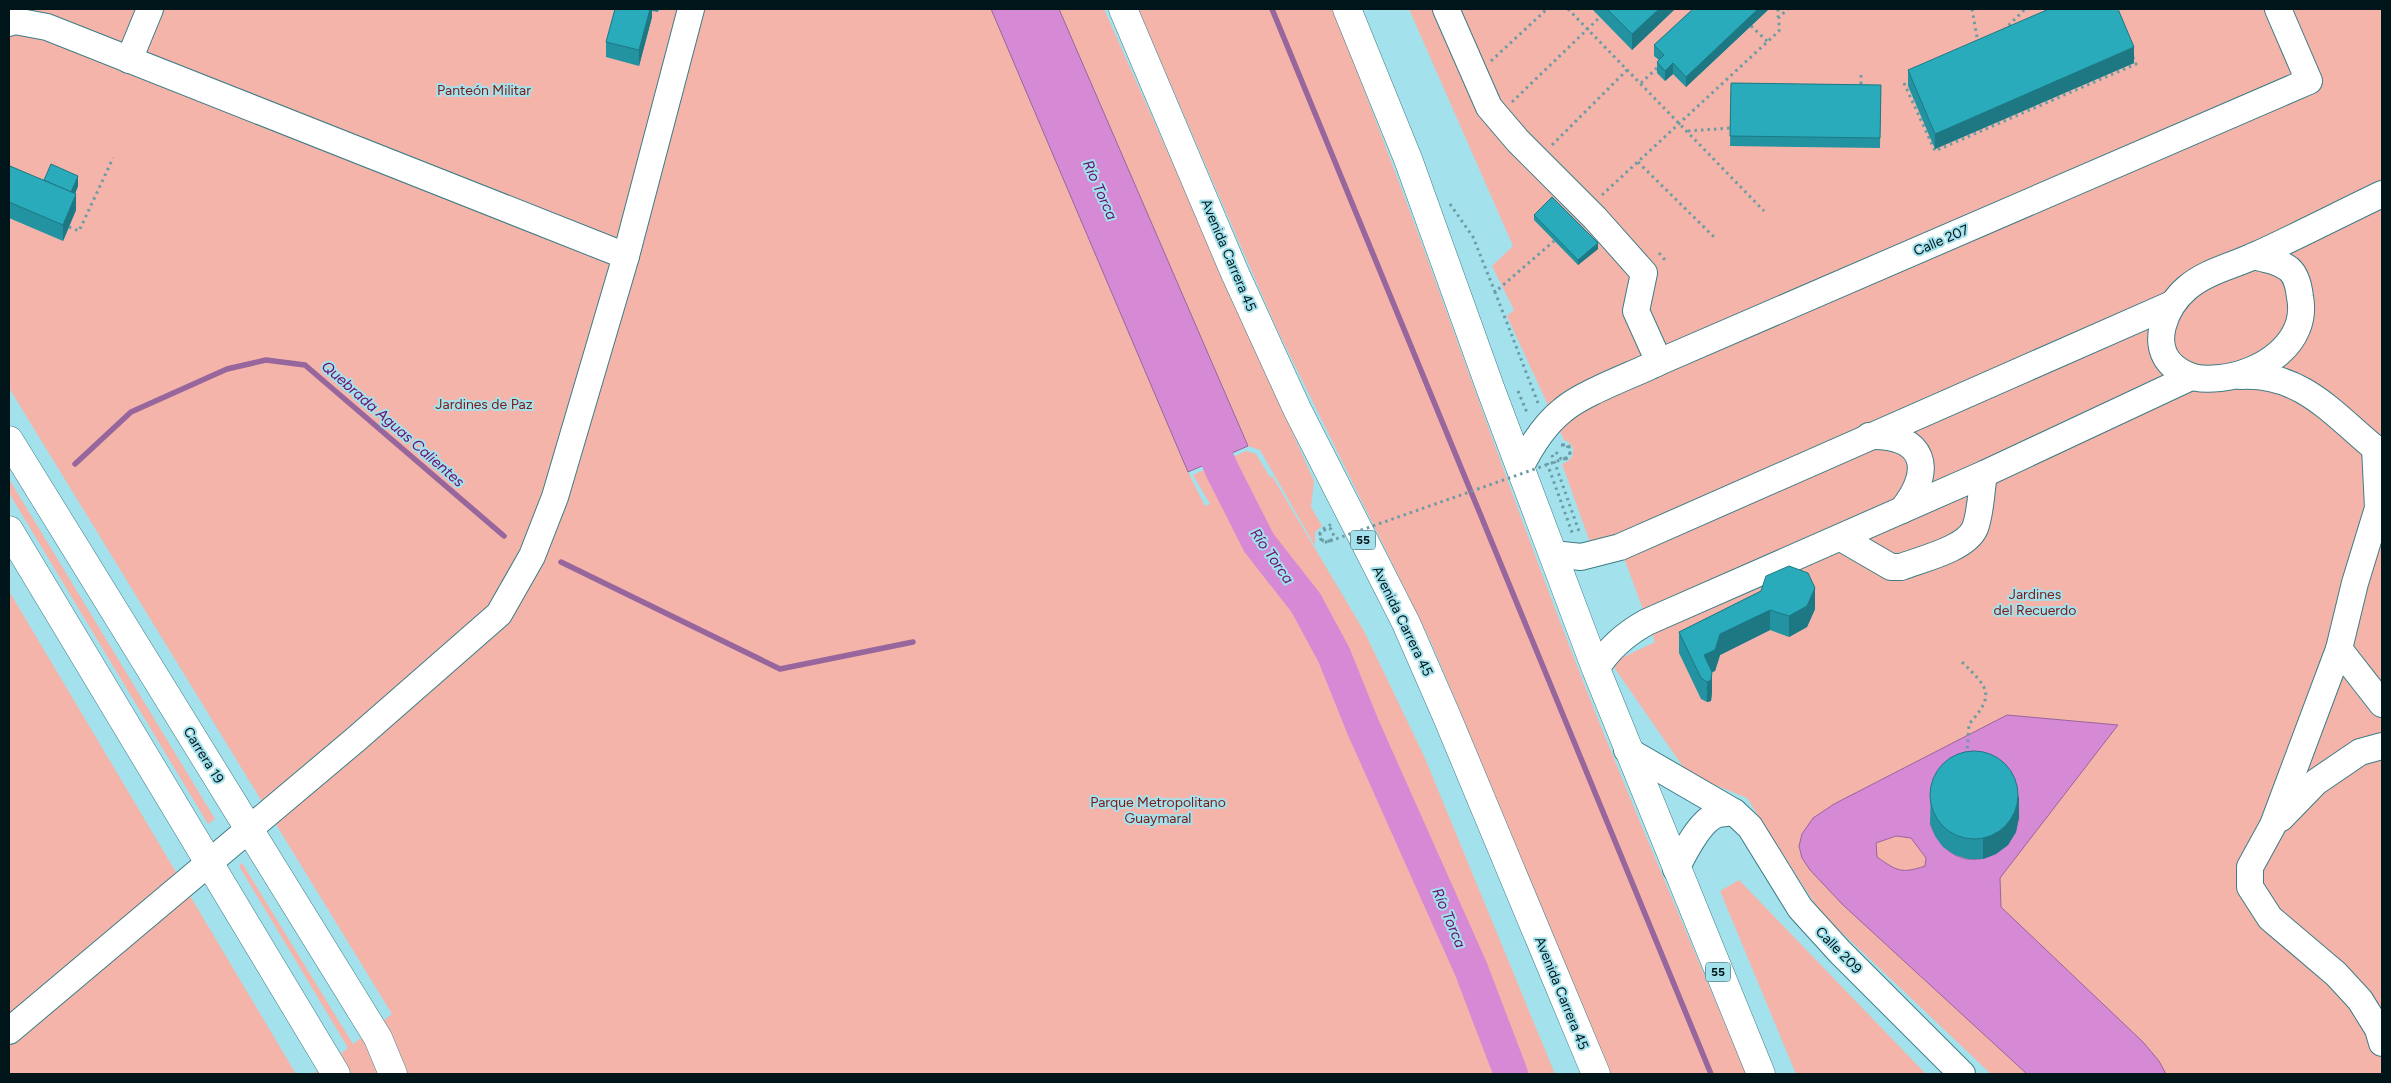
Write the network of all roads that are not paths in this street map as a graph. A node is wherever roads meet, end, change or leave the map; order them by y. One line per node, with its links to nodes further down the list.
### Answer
1 (150, 9): 8 (street)
2 (691, 9): 10 (street)
3 (1123, 9): 43 (main road, Avenida Carrera 45 / 55)
4 (1347, 9): 22 (main road, 55)
5 (1446, 9): 14 (street)
6 (2278, 9): 14 (street, Calle 207)
7 (9, 23): 8 (street)
8 (129, 60): 10 (street)
9 (2382, 194): 11 (street)
10 (626, 256): 36 (street)
11 (2254, 256): 12 (street); 13 (street)
12 (2172, 304): 15 (street); 18 (street)
13 (2294, 339): 16 (street); 17 (street)
14 (1659, 362): 22 (street, Calle 207)
15 (2191, 377): 16 (street); 23 (street)
16 (2227, 378): 17 (street)
17 (2304, 389): 21 (street)
18 (1934, 408): 19 (street); 23 (street)
19 (1869, 436): 25 (street); 28 (street)
20 (9, 440): 36 (main road, Carrera 19)
21 (2378, 451): 24 (street)
22 (1520, 468): 28 (main road, 55)
23 (1973, 478): 25 (street); 27 (street)
24 (2380, 508): 29 (street)
25 (1902, 510): 27 (street)
26 (9, 530): 37 (main road)
27 (1841, 538): 30 (street)
28 (1553, 554): 30 (main road, 55)
29 (2339, 649): 31 (street); 35 (street)
30 (1596, 669): 33 (main road, 55)
31 (2382, 704)
32 (2382, 746): 35 (street)
33 (1627, 750): 34 (street, Calle 209); 38 (main road, 55)
34 (1734, 812): 38 (street); 45 (street, Calle 209)
35 (2273, 825): 40 (street)
36 (250, 829): 37 (street); 42 (main road, Carrera 19)
37 (210, 863): 39 (street); 41 (main road)
38 (1676, 869): 44 (main road, 55)
39 (9, 1031)
40 (2382, 1043)
41 (336, 1074)
42 (393, 1074)
43 (1596, 1074)
44 (1761, 1074)
45 (1962, 1074)

